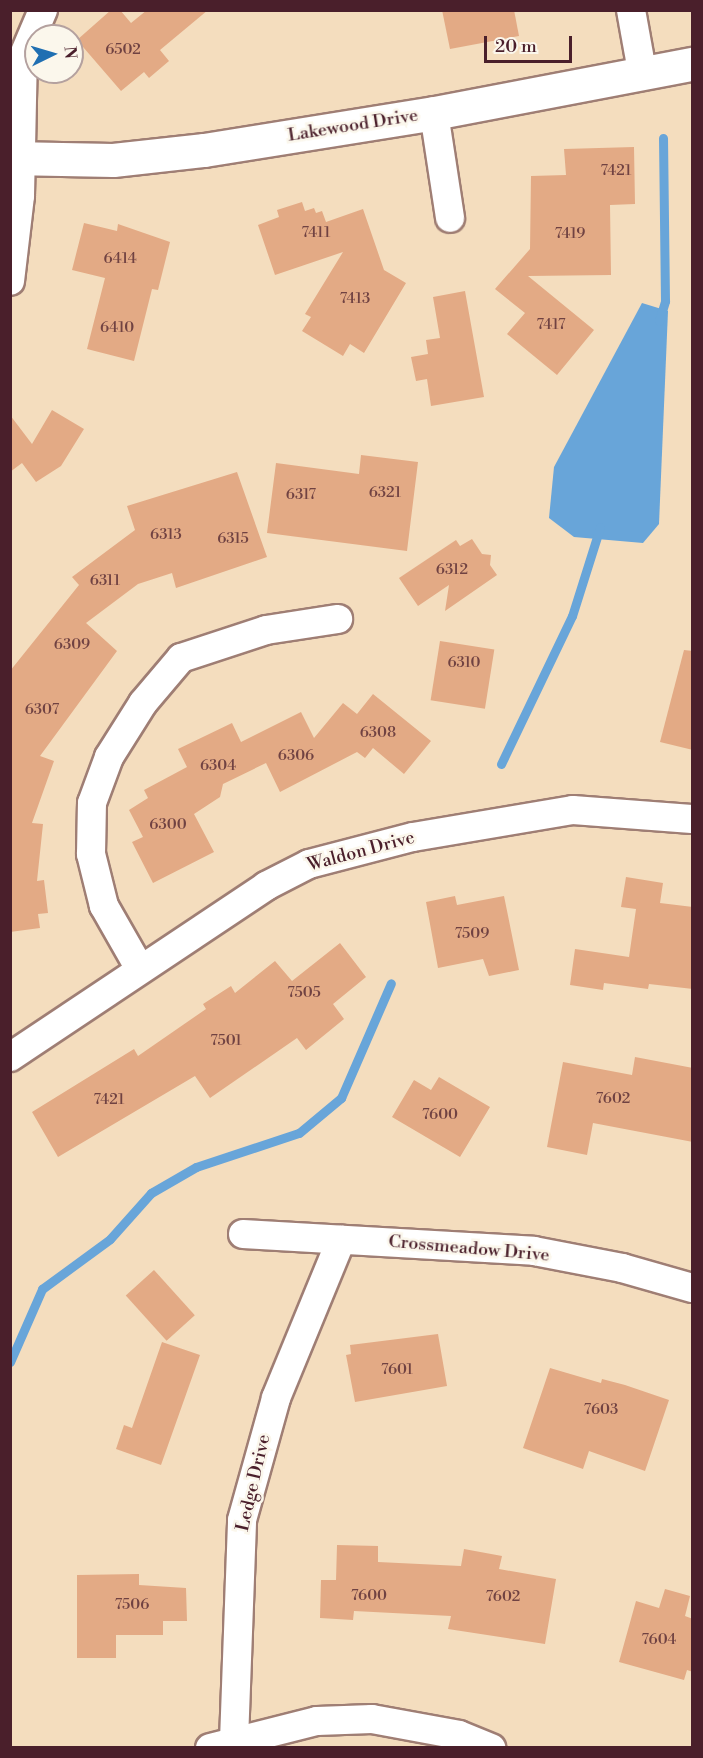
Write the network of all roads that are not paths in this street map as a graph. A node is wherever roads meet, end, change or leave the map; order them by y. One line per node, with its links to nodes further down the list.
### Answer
1 (43, 10): 6 (street)
2 (631, 10): 4 (street)
3 (693, 64): 4 (street, Lakewood Drive)
4 (642, 71): 5 (street, Lakewood Drive)
5 (434, 114): 6 (street, Lakewood Drive); 7 (street)
6 (16, 158): 8 (street)
7 (450, 218)
8 (10, 281)
9 (338, 619): 11 (street)
10 (693, 819): 11 (street, Waldon Drive)
11 (140, 969): 12 (street, Waldon Drive)
12 (10, 1058)
13 (243, 1234): 14 (street, Crossmeadow Drive)
14 (341, 1240): 15 (street, Crossmeadow Drive); 16 (street, Ledge Drive)
15 (693, 1288)
16 (222, 1744): 17 (street)
17 (491, 1748)

